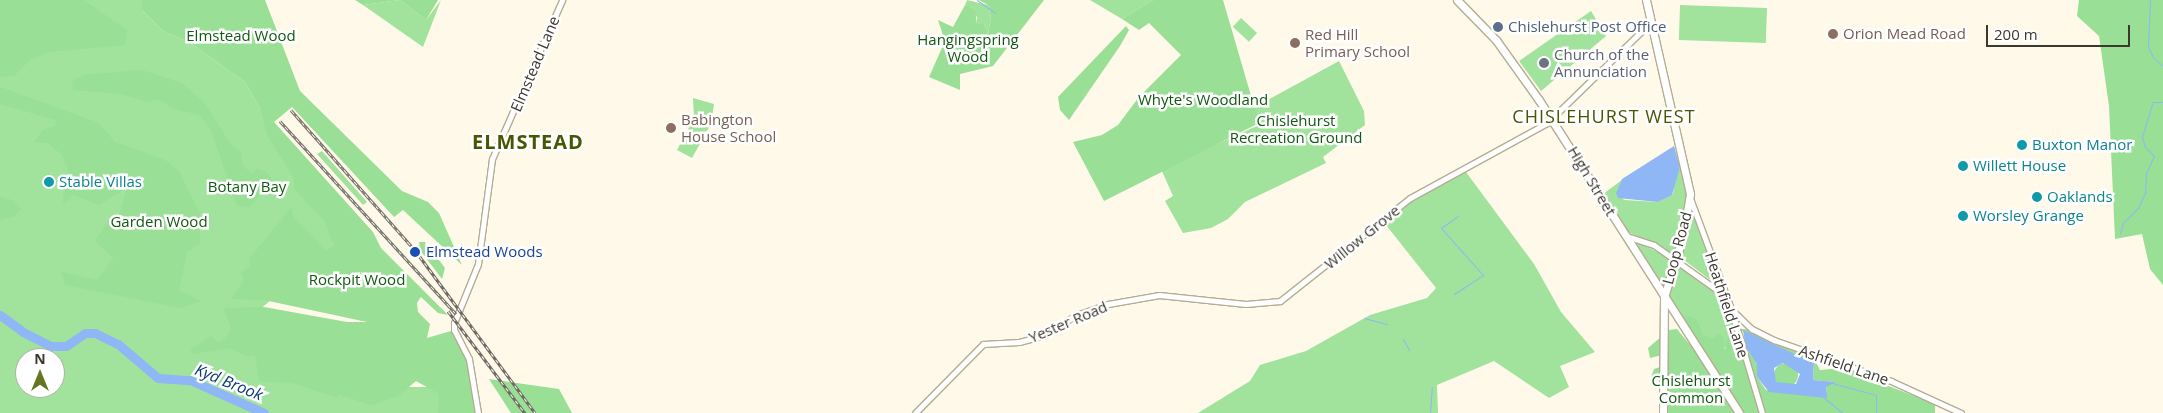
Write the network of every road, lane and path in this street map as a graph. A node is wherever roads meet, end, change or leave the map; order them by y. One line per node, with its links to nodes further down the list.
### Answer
1 (562, 0): 13 (street, Elmstead Lane)
2 (1456, 0): 5 (main road, High Street)
3 (1646, 0): 4 (main road)
4 (1651, 22): 5 (street, Willow Grove); 6 (main road)
5 (1552, 118): 7 (main road, High Street); 9 (street, Willow Grove)
6 (1690, 198): 8 (main road, Loop Road); 10 (street, Heathfield Lane)
7 (1626, 236): 8 (street); 11 (main road, High Street)
8 (1676, 259): 10 (street); 11 (main road, Loop Road)
9 (1159, 294): 14 (street, Yester Road)
10 (1727, 297): 12 (street, Heathfield Lane)
11 (1664, 298): 15 (main road, Loop Road); 16 (main road, High Street)
12 (1732, 310): 17 (street, Heathfield Lane); 18 (street, Ashfield Lane)
13 (478, 413)
14 (915, 413)
15 (1663, 413)
16 (1739, 413)
17 (1762, 413)
18 (1962, 413)

